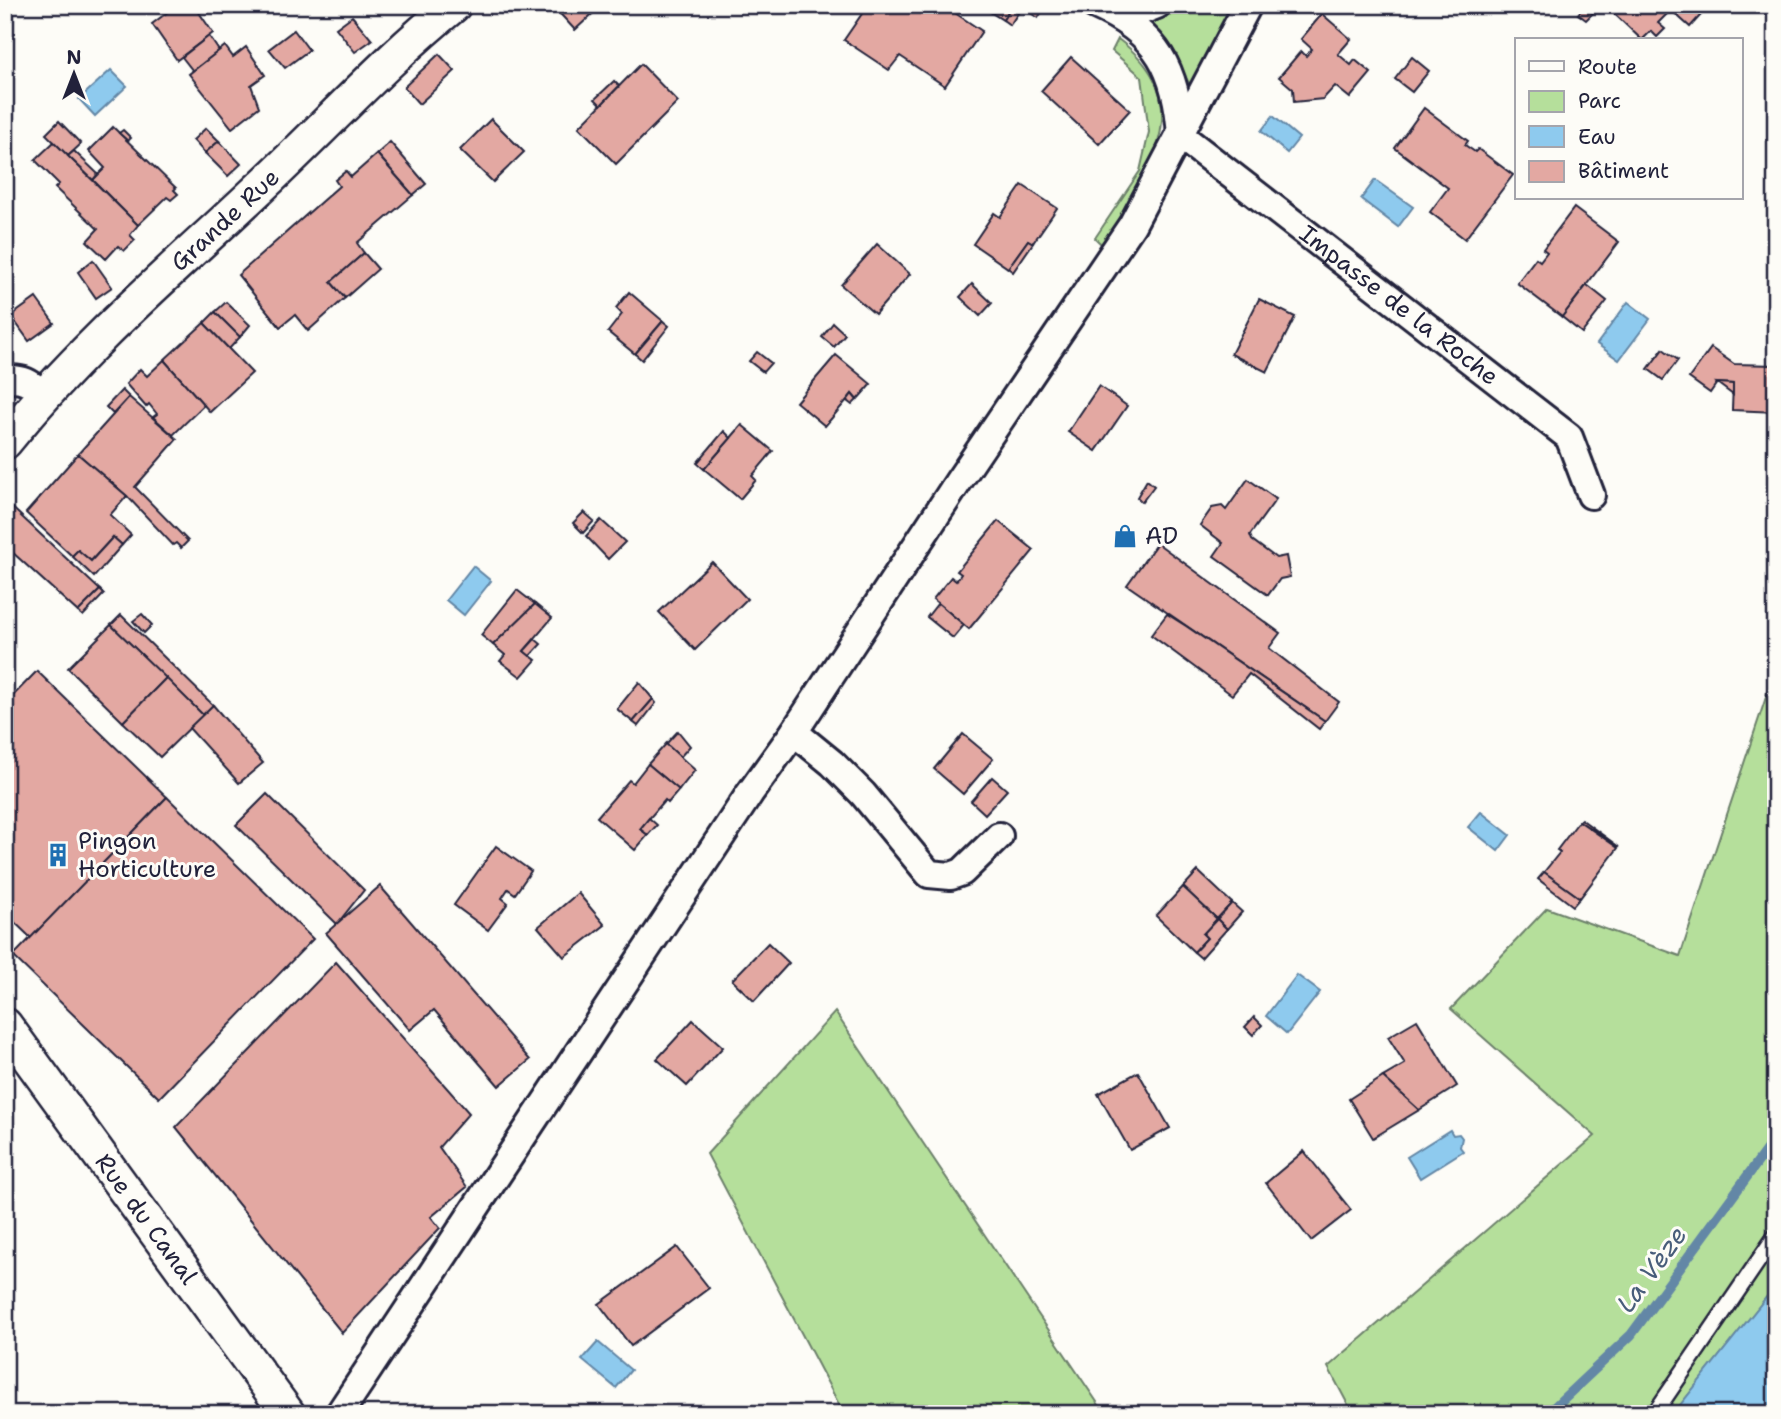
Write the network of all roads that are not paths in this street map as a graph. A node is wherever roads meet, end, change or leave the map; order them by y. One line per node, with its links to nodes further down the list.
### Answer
1 (454, 5): 7 (street, Grande Rue)
2 (1157, 5): 4 (street)
3 (1248, 5): 5 (street)
4 (1104, 9): 5 (street)
5 (1181, 136): 9 (street, Impasse de la Roche); 10 (street)
6 (5, 380): 7 (street)
7 (43, 394): 8 (street, Grande Rue)
8 (5, 442)
9 (1591, 495)
10 (794, 732): 11 (street); 15 (street)
11 (999, 836)
12 (5, 1025): 14 (street, Rue du Canal)
13 (1776, 1235): 16 (lane)
14 (288, 1414)
15 (338, 1414)
16 (1654, 1414)

